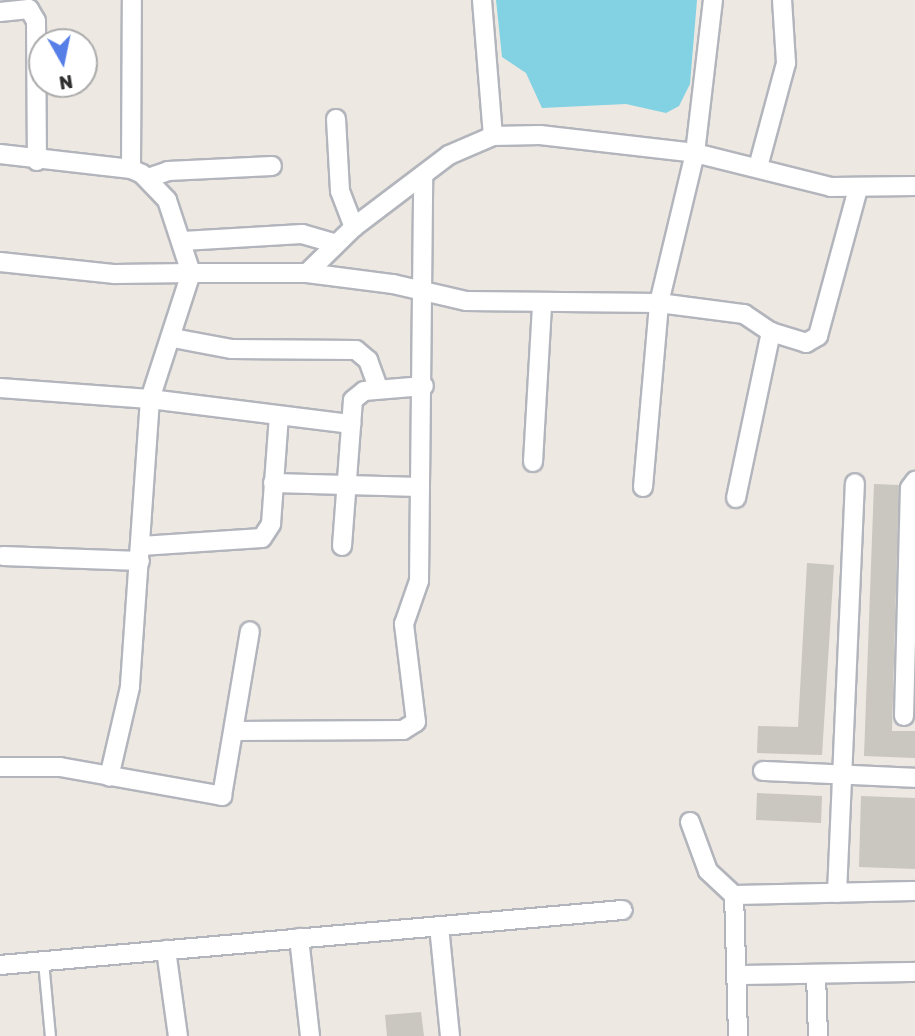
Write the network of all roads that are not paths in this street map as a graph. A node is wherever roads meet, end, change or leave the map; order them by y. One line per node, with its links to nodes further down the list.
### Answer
1 (132, 0): 13 (street)
2 (482, 0): 7 (street)
3 (713, 0): 8 (street)
4 (782, 0): 12 (street)
5 (0, 12): 10 (street)
6 (336, 119): 18 (street)
7 (493, 136): 8 (street); 14 (street)
8 (695, 153): 12 (street); 25 (street)
9 (0, 154): 10 (street)
10 (37, 161): 13 (street)
11 (272, 166): 15 (street)
12 (758, 167): 17 (street)
13 (131, 169): 15 (street)
14 (423, 175): 18 (street); 24 (street)
15 (148, 178): 19 (street)
16 (915, 186): 17 (street)
17 (858, 189): 27 (street)
18 (354, 227): 20 (street)
19 (183, 240): 20 (street); 22 (street)
20 (336, 244): 23 (street)
21 (0, 262): 22 (street)
22 (191, 273): 23 (street); 28 (street)
23 (307, 273): 24 (street)
24 (419, 290): 26 (street); 29 (street)
25 (659, 303): 26 (street); 27 (street); 41 (street)
26 (542, 304): 35 (street)
27 (771, 332): 42 (street)
28 (173, 338): 31 (street); 32 (street)
29 (424, 386): 31 (street); 40 (street)
30 (0, 388): 32 (street)
31 (377, 388): 34 (street)
32 (150, 399): 33 (street); 44 (street)
33 (279, 416): 34 (street); 37 (street)
34 (351, 424): 39 (street)
35 (533, 462)
36 (915, 481): 47 (street)
37 (274, 483): 39 (street); 44 (street)
38 (855, 483): 52 (street)
39 (346, 484): 40 (street); 43 (street)
40 (420, 487): 49 (street)
41 (643, 487)
42 (736, 498)
43 (342, 546)
44 (140, 554): 45 (street); 53 (street)
45 (3, 555)
46 (250, 631): 49 (street)
47 (911, 632): 48 (street)
48 (904, 716)
49 (235, 731): 53 (street)
50 (0, 767): 53 (street)
51 (762, 771): 52 (street)
52 (842, 774): 54 (street); 57 (street)
53 (109, 776)
54 (915, 778)
55 (690, 822): 58 (street)
56 (915, 891): 57 (street)
57 (837, 893): 58 (street)
58 (734, 895): 67 (street)
59 (623, 910): 60 (street)
60 (439, 926): 61 (street); 71 (street)
61 (299, 939): 62 (street); 70 (street)
62 (166, 950): 63 (street); 69 (street)
63 (43, 961): 64 (street); 68 (lane)
64 (0, 965)
65 (915, 972): 66 (street)
66 (816, 974): 67 (street); 73 (street)
67 (738, 975): 72 (street)
68 (50, 1036)
69 (178, 1036)
70 (310, 1036)
71 (450, 1036)
72 (738, 1036)
73 (818, 1036)

